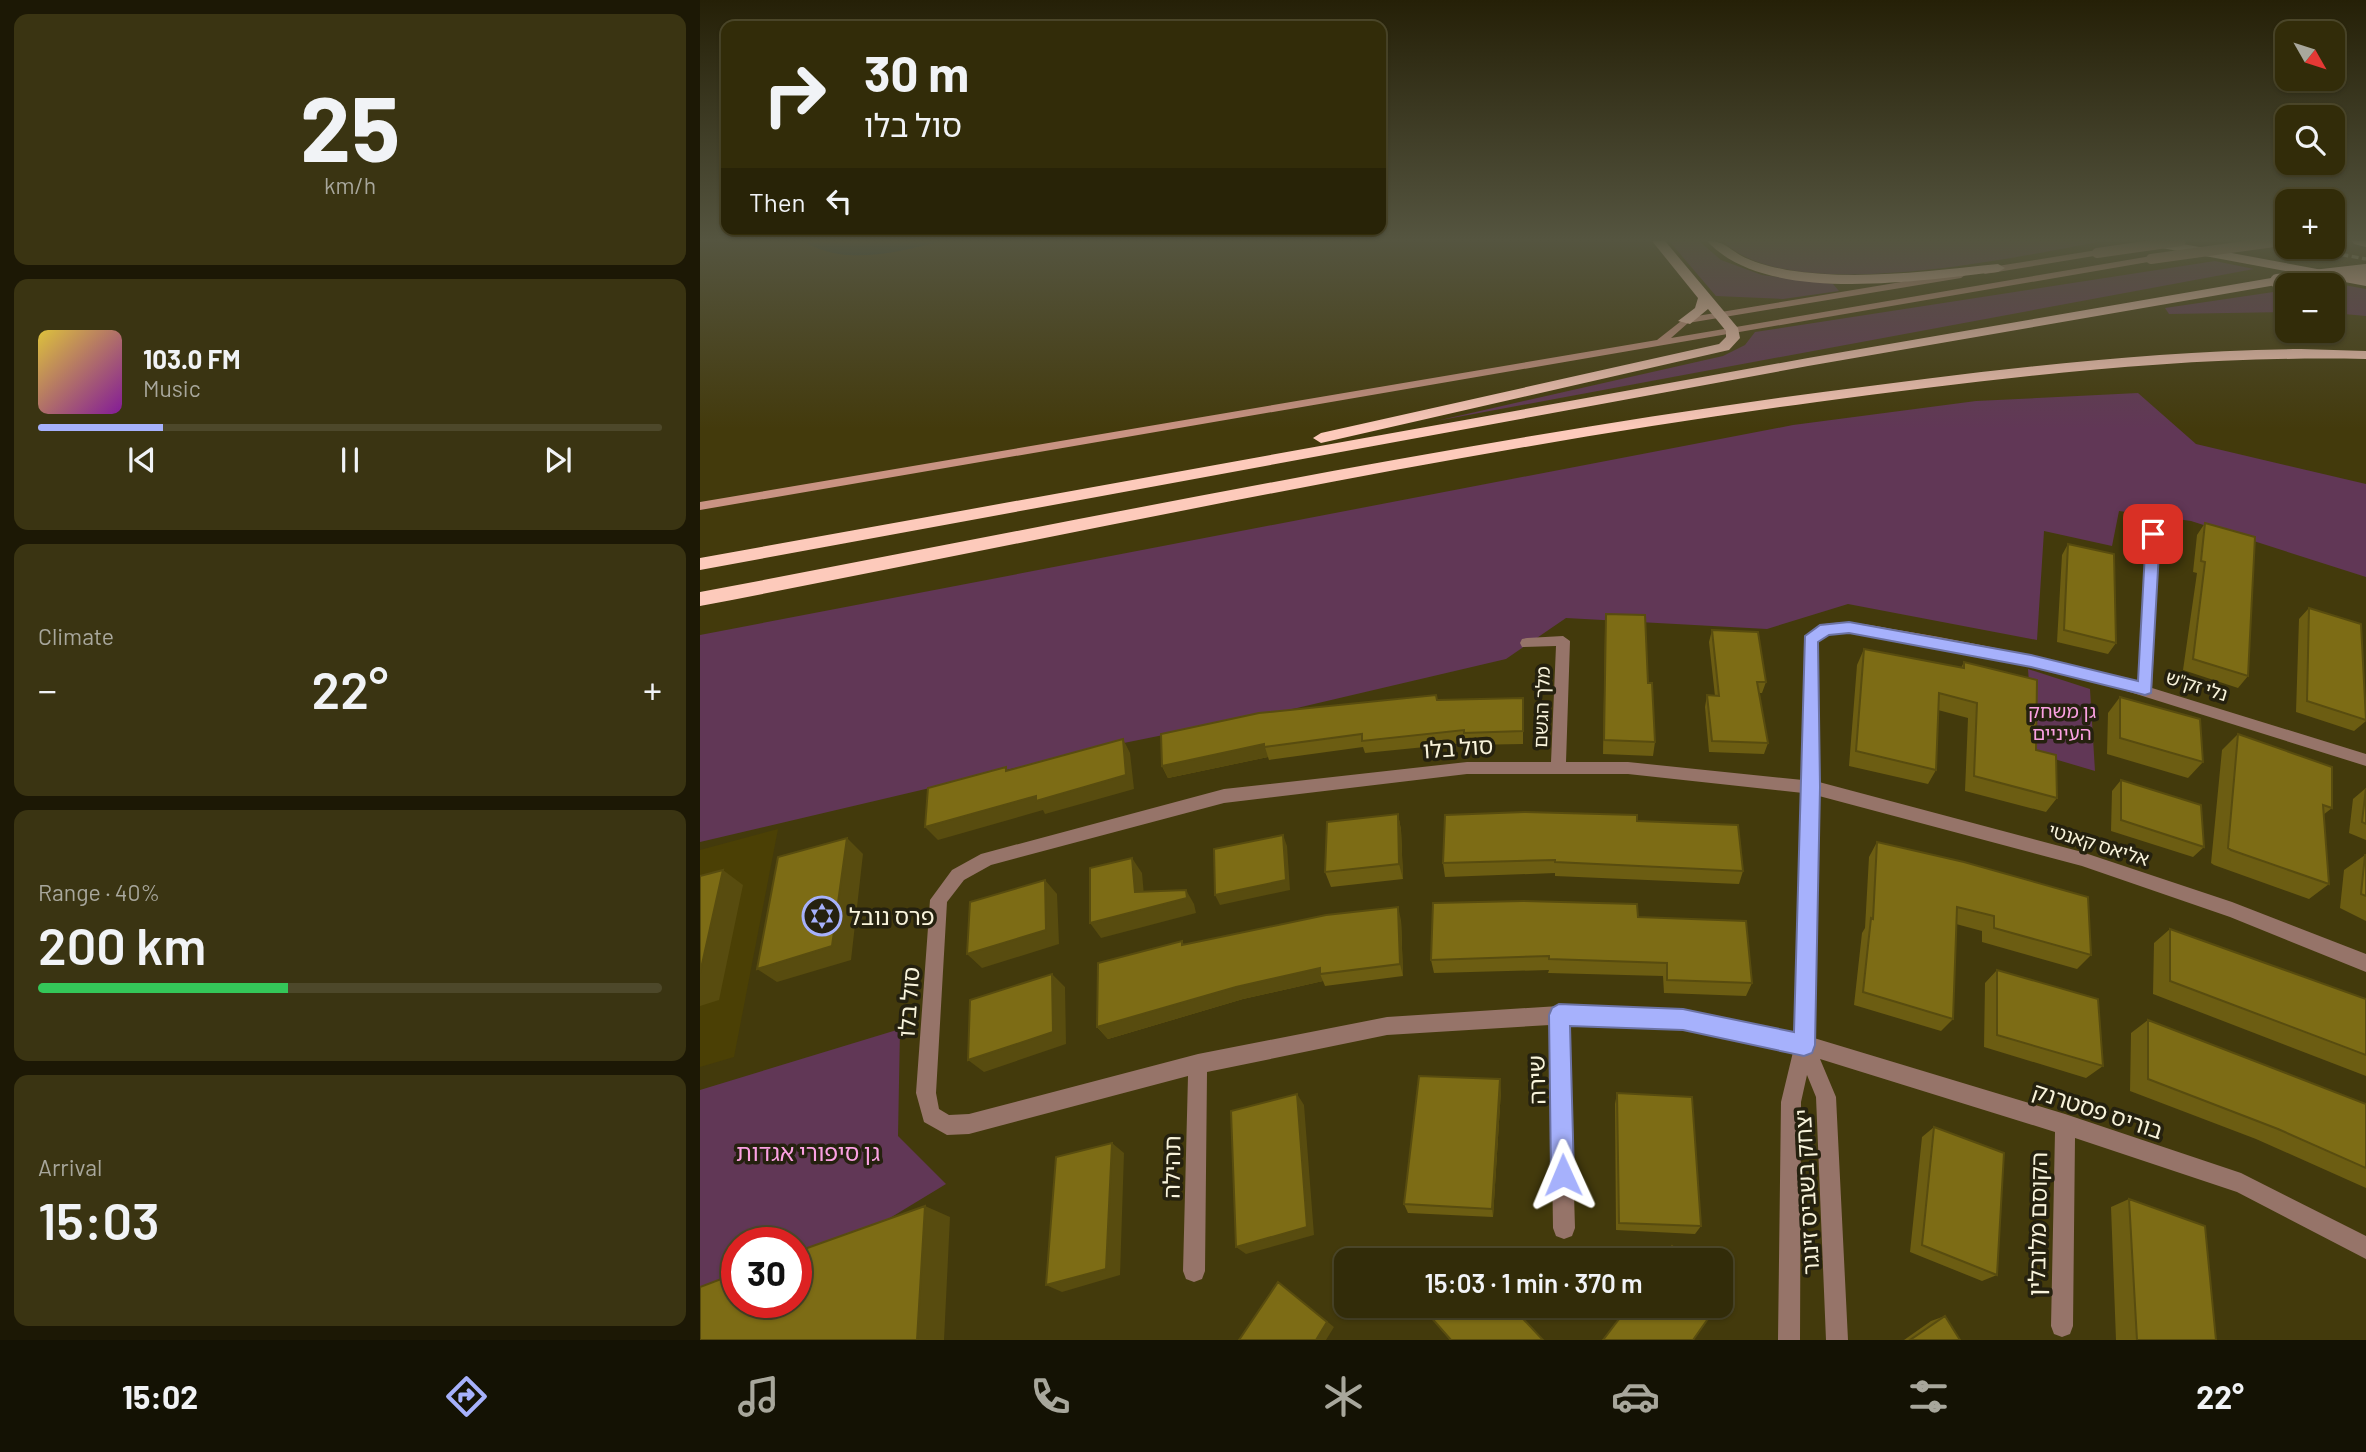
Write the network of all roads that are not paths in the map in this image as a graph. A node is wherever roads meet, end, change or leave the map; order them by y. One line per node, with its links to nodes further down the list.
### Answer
1 (1706, 304): 7 (highway)
2 (1712, 304): 6 (highway)
3 (1789, 304): 6 (street)
4 (1892, 304): 8 (street, bridge)
5 (2147, 304): 12 (highway, bridge)
6 (1721, 315): 7 (street); 8 (highway)
7 (1685, 321): 9 (street)
8 (1733, 331): 9 (street); 12 (highway)
9 (1658, 345): 11 (street)
10 (2366, 355): 13 (highway)
11 (700, 506)
12 (926, 525): 15 (highway)
13 (1089, 525): 16 (highway); 17 (highway)
14 (2153, 534): 20 (street)
15 (700, 564)
16 (700, 599)
17 (700, 606)
18 (1811, 640): 20 (street, נלי זק"ש); 23 (street, יצחק בשביס זינגר)
19 (1527, 643): 22 (street, מלך הגשם)
20 (2145, 689): 21 (street, נלי זק"ש)
21 (2366, 760)
22 (1558, 768): 23 (street, סול בלו); 27 (street, סול בלו)
23 (1811, 787): 24 (street, אליאס קאנטי); 26 (street, יצחק בשביס זינגר)
24 (2366, 963)
25 (1559, 1015): 26 (street, סול בלו); 27 (street, סול בלו); 29 (street, שירה)
26 (1804, 1045): 28 (street, בוריס פסטרנק); 33 (street, יצחק בשביס זינגר); 34 (street, יצחק בשביס זינגר)
27 (1198, 1064): 31 (street, תהילה)
28 (2065, 1124): 30 (street, בוריס פסטרנק); 32 (street, הקוסם מלובלין)
29 (1564, 1228)
30 (2366, 1248)
31 (1194, 1271)
32 (2062, 1326)
33 (1789, 1340)
34 (1837, 1340)

